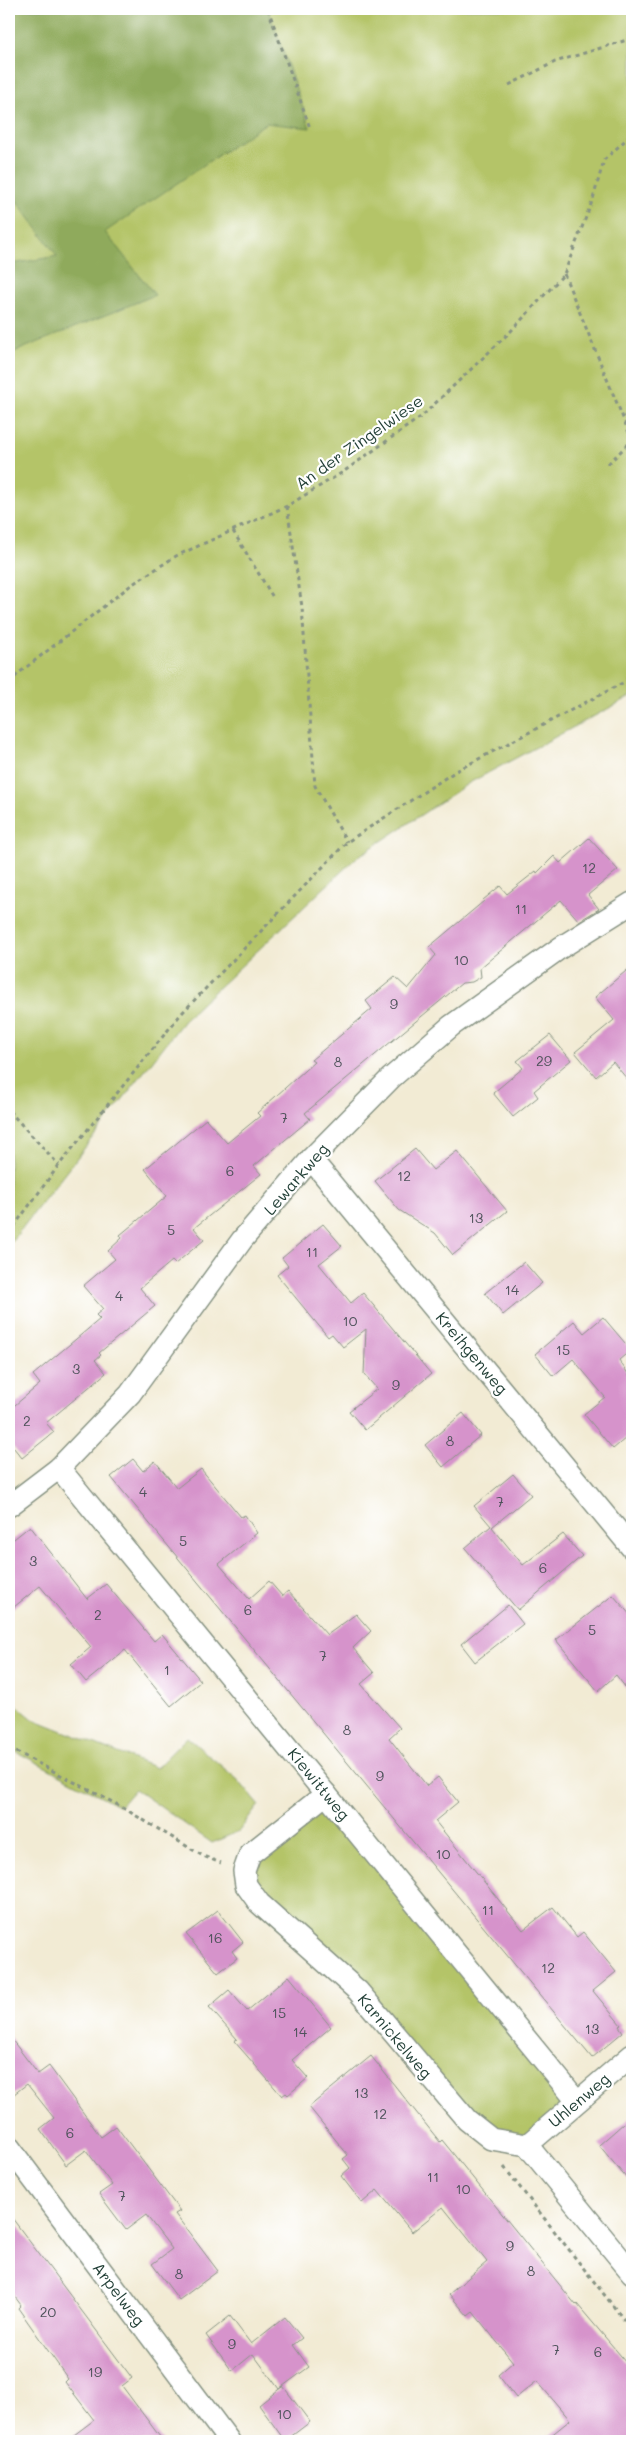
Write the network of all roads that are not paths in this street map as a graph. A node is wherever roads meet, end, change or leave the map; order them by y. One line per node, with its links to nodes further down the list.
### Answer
1 (628, 913): 2 (street, Lewarkweg)
2 (311, 1159): 3 (street, Lewarkweg); 5 (street, Kreihgenweg)
3 (59, 1468): 4 (street, Lewarkweg); 6 (street, Kiewittweg)
4 (9, 1506)
5 (632, 1548)
6 (326, 1794): 8 (street, Kiewittweg); 9 (street, Karnickelweg)
7 (632, 2056): 8 (street, Uhlenweg)
8 (577, 2102): 9 (street, Uhlenweg)
9 (526, 2145): 11 (street)
10 (9, 2147): 12 (street, Arpelweg)
11 (632, 2273)
12 (229, 2441)

